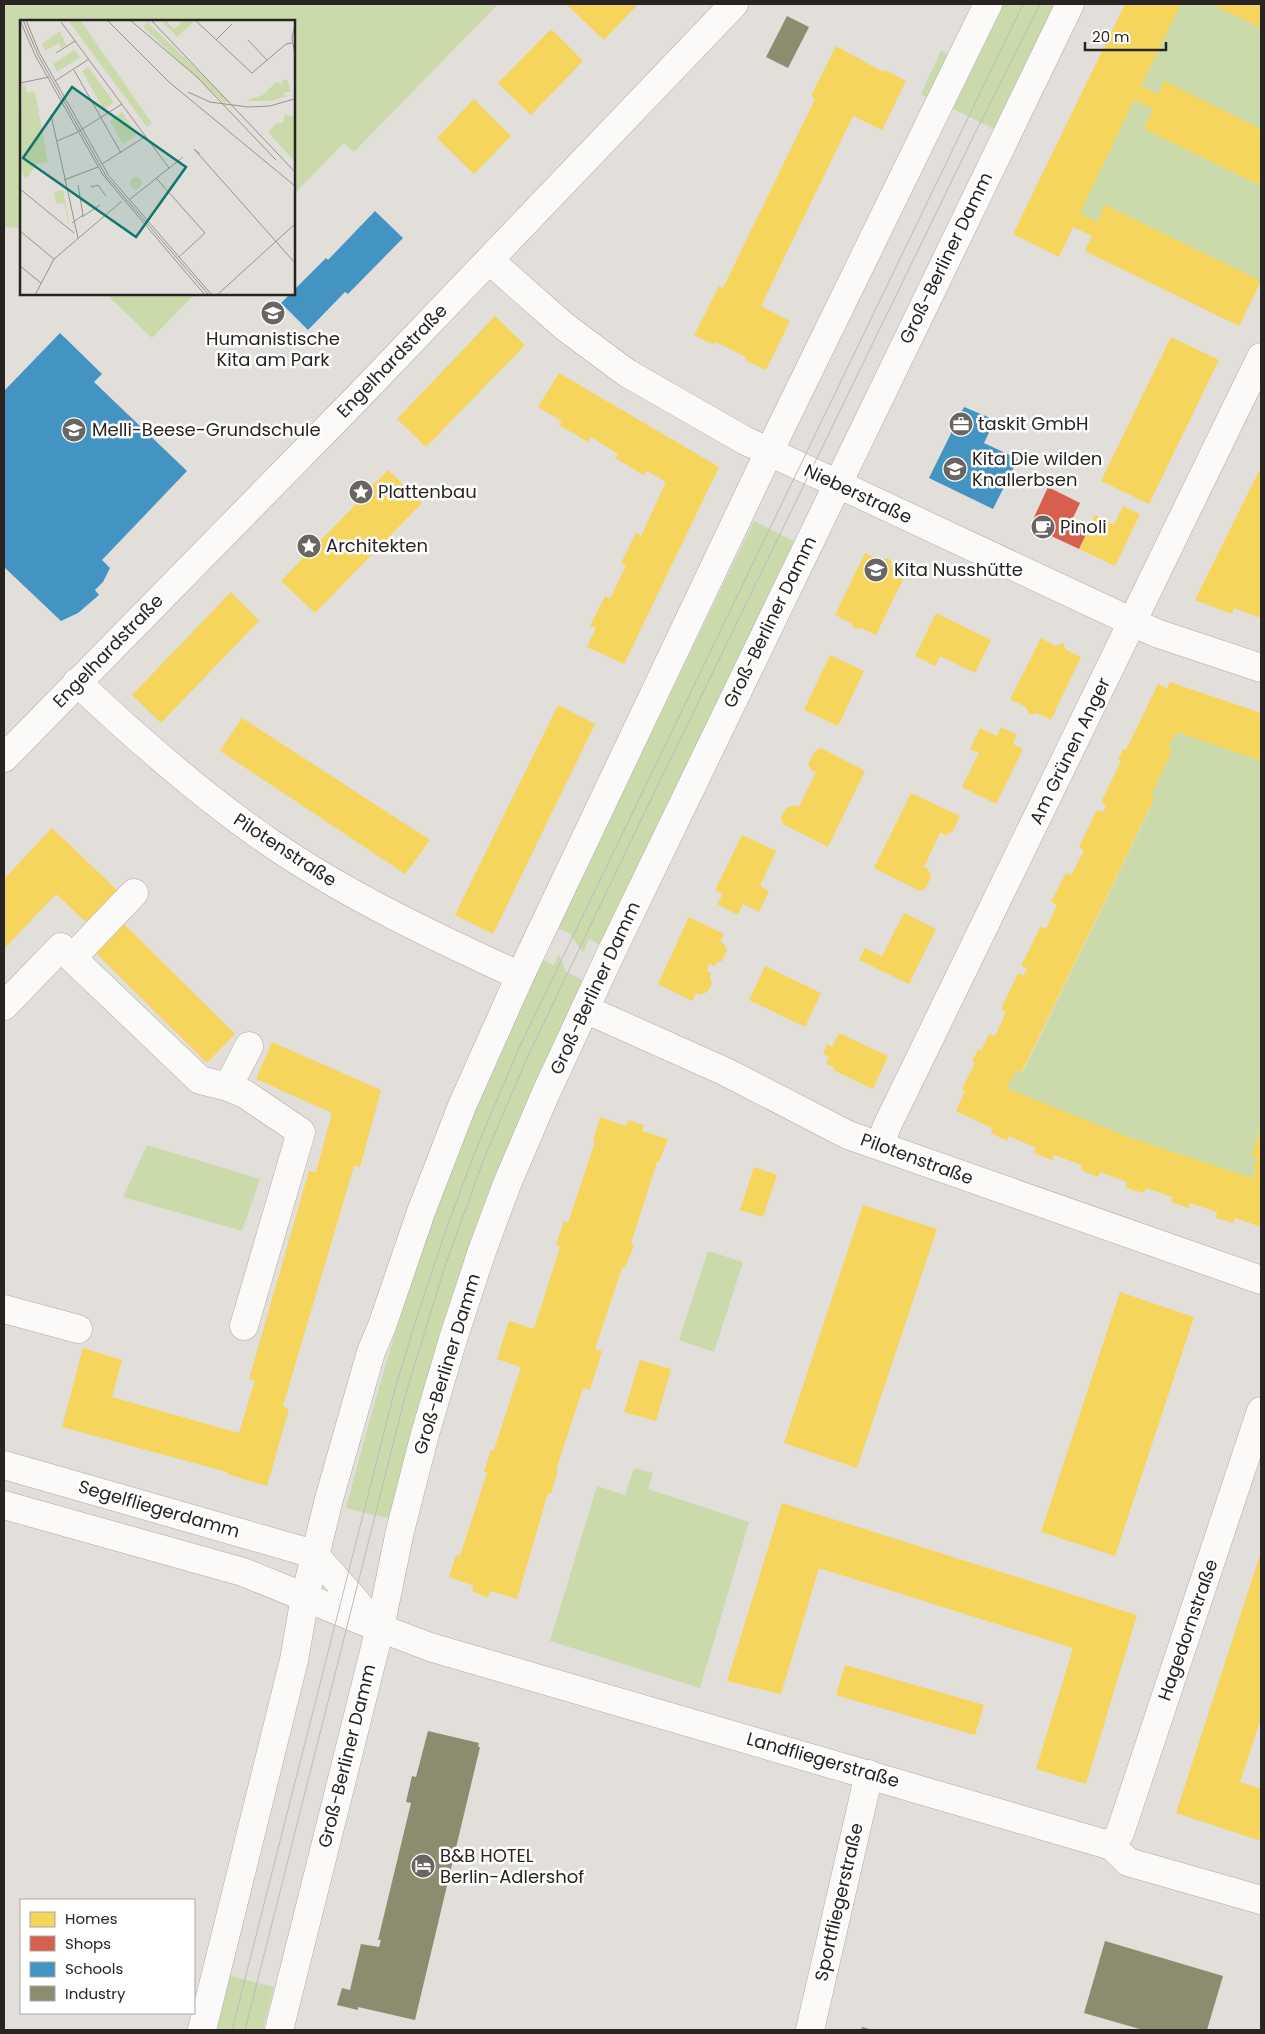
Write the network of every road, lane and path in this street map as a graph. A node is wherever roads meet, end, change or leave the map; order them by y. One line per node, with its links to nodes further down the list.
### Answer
1 (734, 4): 4 (street, Engelhardstraße)
2 (988, 4): 6 (street)
3 (1070, 4): 7 (street, Groß-Berliner Damm)
4 (489, 260): 6 (street, Nieberstraße); 10 (street, Engelhardstraße)
5 (1261, 357): 8 (street, Am Grünen Anger)
6 (769, 452): 7 (street, Nieberstraße); 14 (street)
7 (837, 484): 8 (street, Nieberstraße); 16 (street, Groß-Berliner Damm)
8 (1132, 623): 9 (street, Nieberstraße); 19 (street, Am Grünen Anger)
9 (1261, 668)
10 (77, 682): 11 (street, Engelhardstraße); 14 (street, Pilotenstraße)
11 (4, 758)
12 (134, 893): 13 (street)
13 (72, 958): 15 (street); 18 (street)
14 (520, 976): 27 (street)
15 (4, 1006)
16 (585, 1009): 19 (street, Pilotenstraße); 29 (street, Groß-Berliner Damm)
17 (249, 1046): 18 (street)
18 (228, 1087): 22 (street)
19 (881, 1146): 20 (street, Pilotenstraße)
20 (1261, 1280)
21 (4, 1309): 23 (street)
22 (244, 1326)
23 (78, 1329)
24 (1261, 1411): 31 (street, Hagedornstraße)
25 (4, 1465): 27 (street, Segelfliegerdamm)
26 (4, 1505): 28 (street)
27 (314, 1554): 28 (street); 29 (street)
28 (305, 1597): 29 (street, Landfliegerstraße); 33 (street)
29 (380, 1628): 30 (street, Landfliegerstraße); 34 (street, Groß-Berliner Damm)
30 (869, 1774): 31 (street, Landfliegerstraße); 35 (street, Sportfliegerstraße)
31 (1112, 1846): 32 (street, Landfliegerstraße)
32 (1261, 1900)
33 (202, 2030)
34 (278, 2030)
35 (810, 2030)

